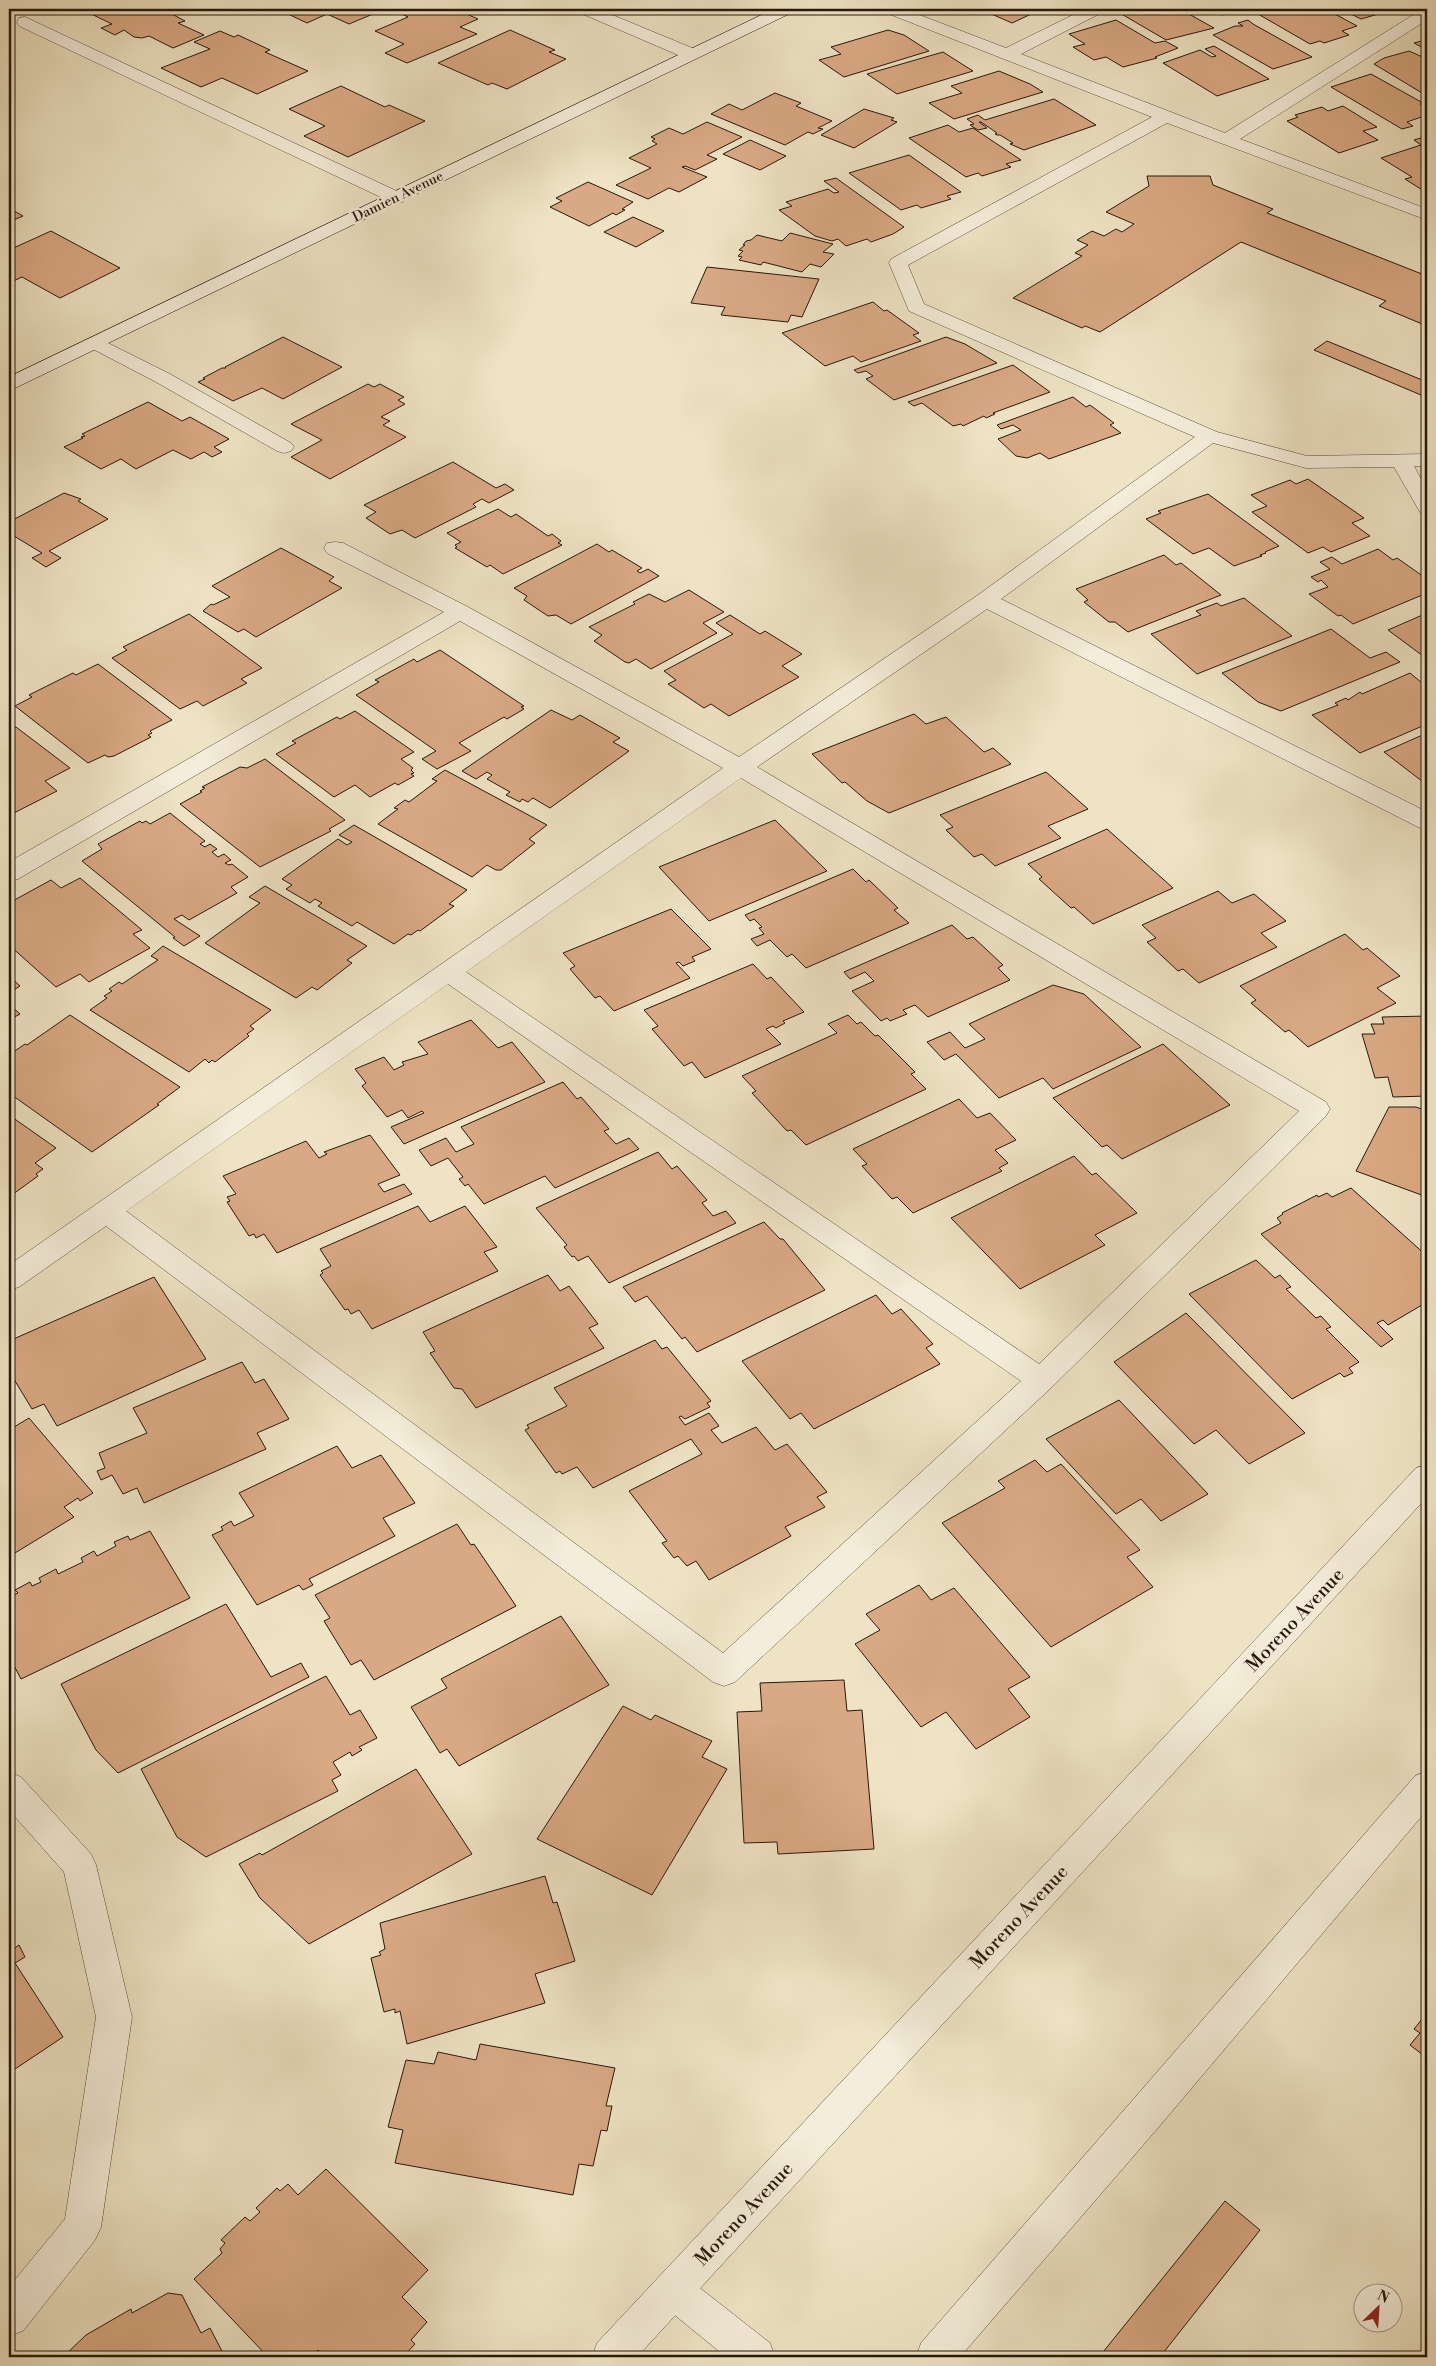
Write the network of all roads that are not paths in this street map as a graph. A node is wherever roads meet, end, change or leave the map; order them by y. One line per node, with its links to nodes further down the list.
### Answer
1 (584, 9): 7 (main road)
2 (787, 9): 7 (main road, Damien Avenue)
3 (890, 9): 8 (main road)
4 (1097, 9): 8 (main road)
5 (1427, 13): 10 (main road)
6 (25, 22): 11 (main road)
7 (691, 54): 11 (main road, Damien Avenue)
8 (1006, 55): 9 (main road)
9 (1165, 116): 10 (main road); 15 (main road)
10 (1226, 140): 12 (main road)
11 (397, 198): 13 (main road, Damien Avenue)
12 (1427, 215)
13 (96, 343): 14 (main road, Damien Avenue); 16 (main road)
14 (11, 382)
15 (1210, 436): 18 (main road); 21 (main road)
16 (284, 448)
17 (1427, 460): 18 (main road)
18 (1400, 461): 19 (main road)
19 (1427, 508)
20 (335, 548): 22 (main road)
21 (986, 600): 23 (main road); 24 (main road)
22 (460, 612): 23 (main road); 25 (main road)
23 (740, 767): 26 (main road); 29 (main road)
24 (1427, 822)
25 (9, 873)
26 (447, 971): 27 (main road); 29 (main road)
27 (107, 1212): 28 (main road); 29 (main road)
28 (9, 1279)
29 (1041, 1380)
30 (1427, 1477): 33 (main road, Moreno Avenue)
31 (9, 1786): 34 (main road)
32 (1427, 1786): 37 (main road)
33 (673, 2290): 35 (main road, Moreno Avenue); 36 (main road)
34 (9, 2317)
35 (612, 2357)
36 (756, 2357)
37 (935, 2357)

